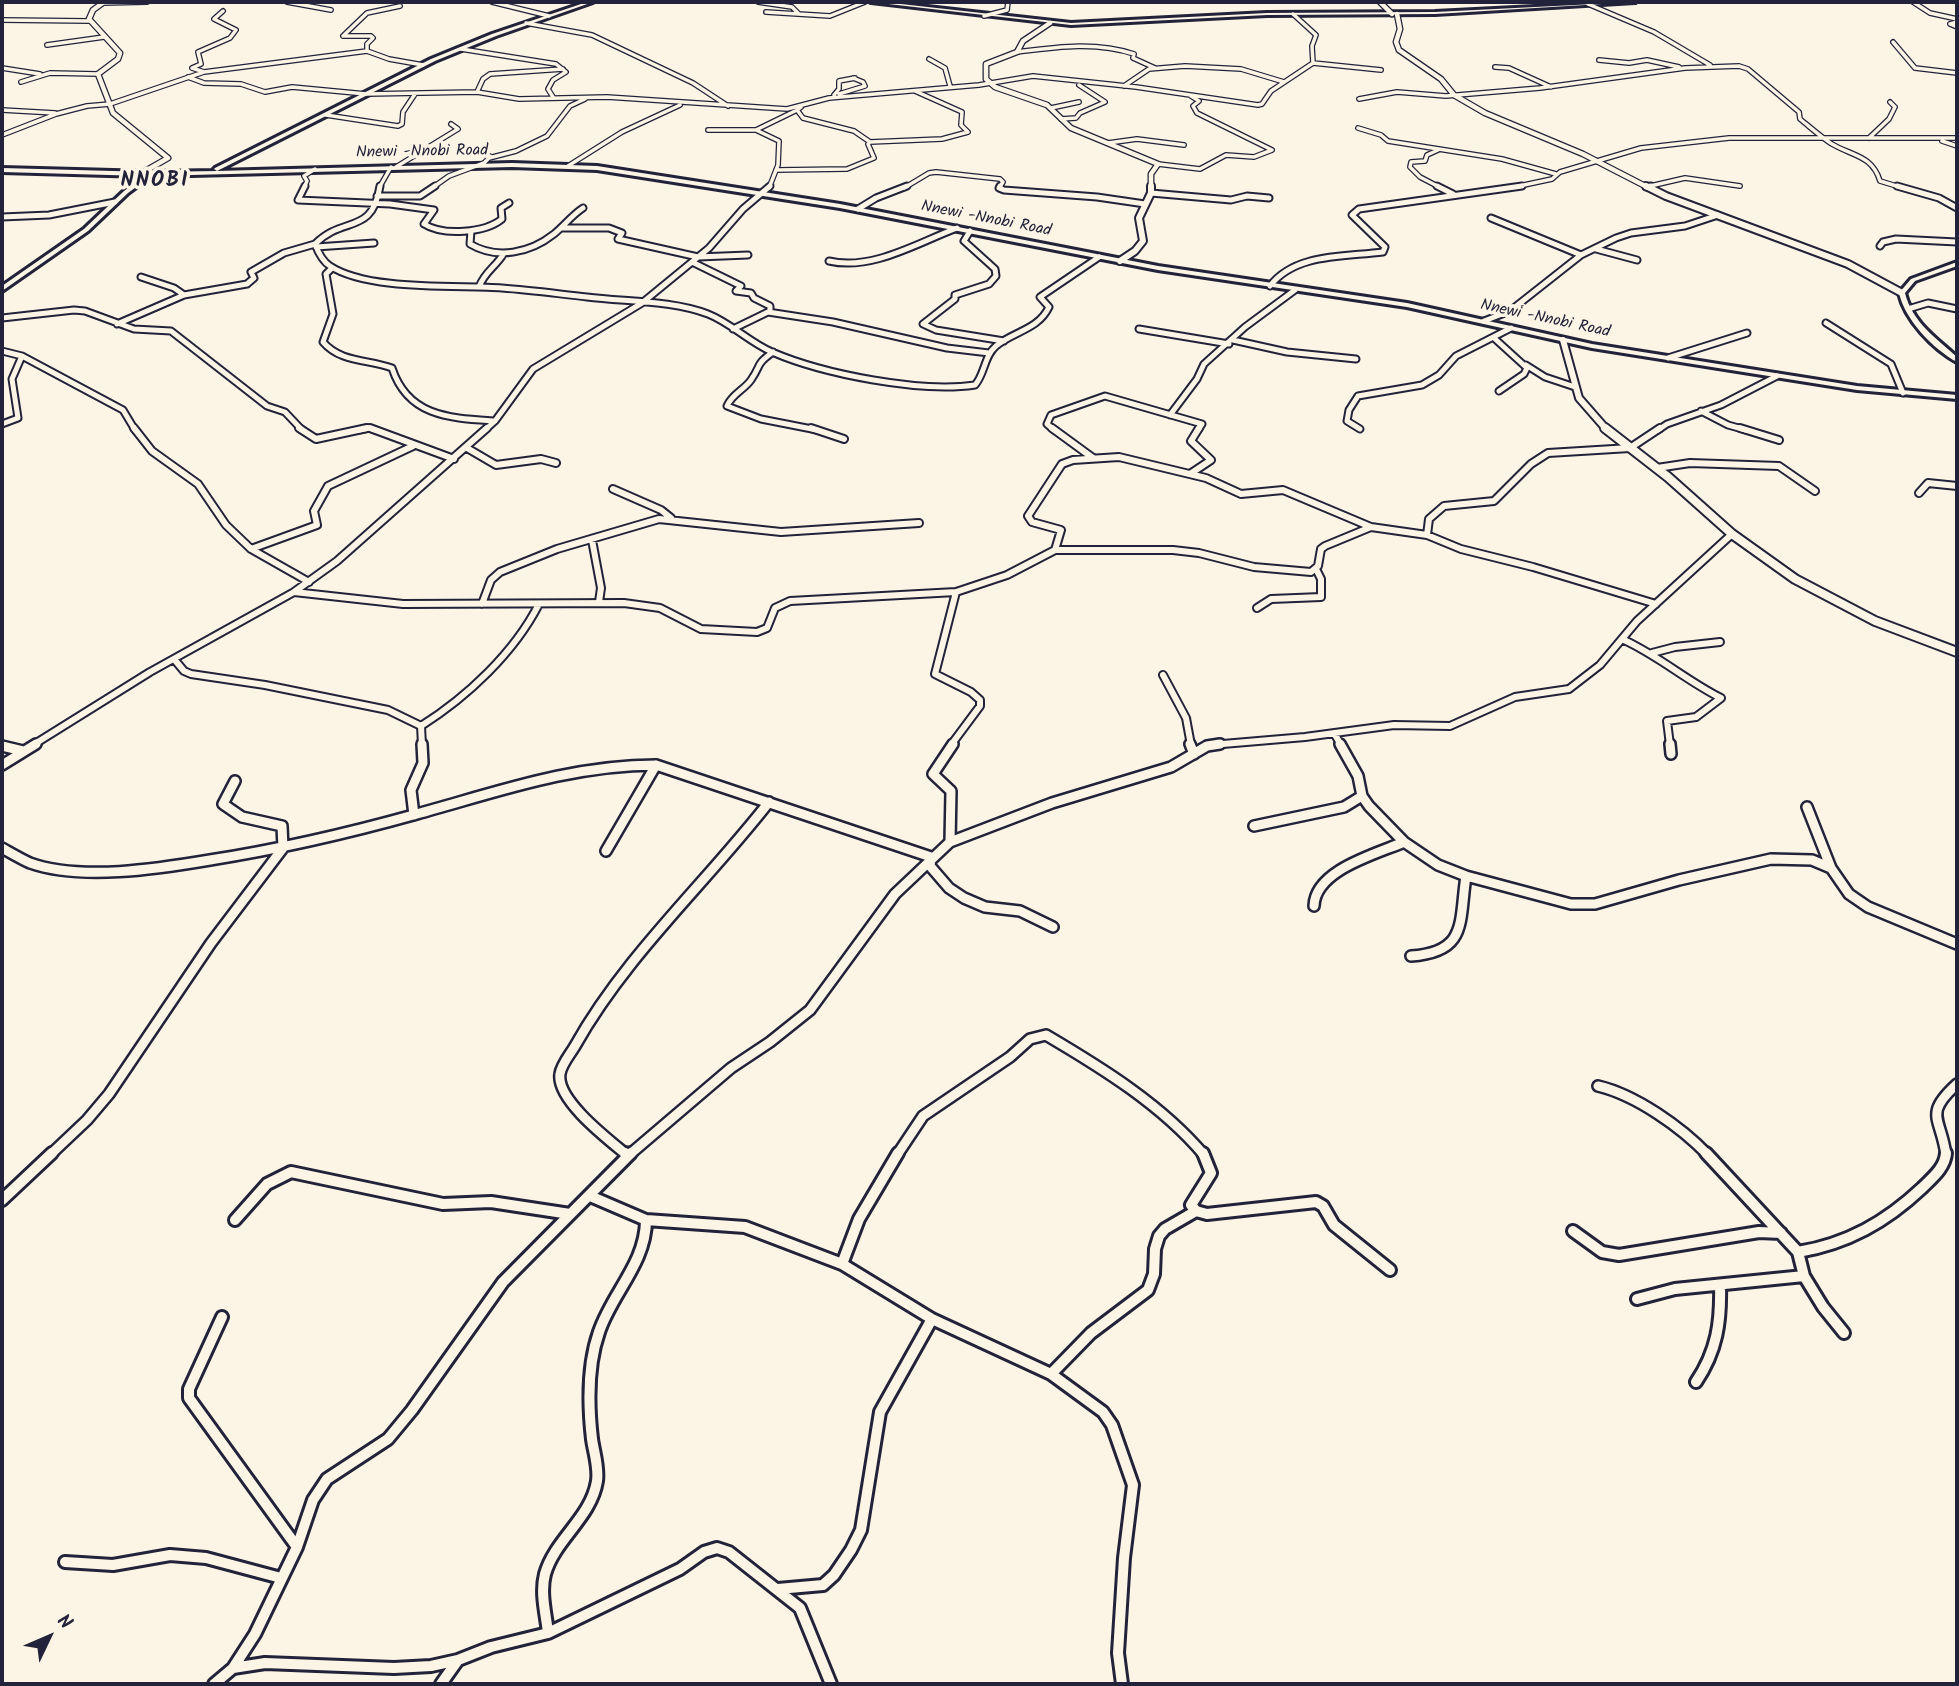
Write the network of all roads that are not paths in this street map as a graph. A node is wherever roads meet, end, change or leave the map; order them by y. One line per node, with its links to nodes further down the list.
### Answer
1 (148, 2): 12 (street)
2 (287, 2): 15 (street)
3 (492, 2): 22 (street)
4 (591, 2): 22 (main road)
5 (758, 2): 21 (street)
6 (865, 2): 21 (street)
7 (873, 2): 23 (main road)
8 (1008, 2): 23 (street)
9 (1380, 2): 20 (street)
10 (1633, 2): 13 (main road)
11 (1913, 2): 29 (street)
12 (103, 3): 26 (street)
13 (1588, 4): 20 (main road); 40 (street)
14 (400, 6): 34 (street)
15 (331, 10)
16 (223, 11): 50 (street)
17 (766, 12): 21 (street)
18 (29, 13): 25 (street)
19 (1293, 14): 20 (main road); 28 (main road); 38 (street)
20 (1395, 14): 69 (street)
21 (799, 15)
22 (549, 16): 27 (main road)
23 (984, 16): 28 (main road)
24 (2, 20): 25 (street)
25 (24, 20): 26 (street)
26 (89, 21): 30 (street)
27 (526, 23): 33 (main road); 79 (street)
28 (1050, 23): 35 (street)
29 (1957, 23)
30 (104, 37): 32 (street); 53 (street)
31 (1894, 42): 52 (street)
32 (47, 45)
33 (461, 48): 39 (main road); 46 (street)
34 (368, 51): 39 (street); 50 (street)
35 (1017, 52): 44 (street); 61 (street)
36 (929, 59): 62 (street)
37 (1599, 60): 45 (street)
38 (1313, 63): 47 (street); 60 (street)
39 (423, 65): 67 (main road)
40 (1712, 66): 45 (street); 91 (street)
41 (1495, 67): 64 (street)
42 (2, 68): 51 (street)
43 (66, 68): 49 (street)
44 (1155, 68): 60 (street); 63 (street)
45 (1685, 68): 57 (street)
46 (563, 69): 66 (street); 71 (street)
47 (1381, 70)
48 (1604, 70): 57 (street)
49 (75, 71): 51 (street); 53 (street)
50 (204, 72): 55 (street)
51 (43, 74): 58 (street)
52 (1957, 74)
53 (98, 75): 77 (street)
54 (861, 76): 56 (street)
55 (188, 77): 67 (street); 77 (street)
56 (853, 78): 73 (street); 73 (street)
57 (1596, 81): 64 (street)
58 (21, 82)
59 (1073, 82): 61 (street); 63 (street); 85 (street)
60 (1284, 82): 70 (street)
61 (989, 83): 62 (street); 80 (street)
62 (950, 86): 65 (street)
63 (1124, 86): 70 (street)
64 (1551, 87): 69 (street)
65 (913, 90): 73 (street); 95 (street)
66 (477, 92): 68 (street); 71 (street)
67 (366, 94): 68 (street); 84 (main road)
68 (415, 94): 84 (street)
69 (1454, 95): 74 (street); 102 (street)
70 (1191, 96): 103 (street)
71 (553, 97): 72 (street)
72 (592, 97): 78 (street); 101 (street)
73 (832, 97): 81 (street)
74 (1359, 99)
75 (1079, 102): 80 (street)
76 (1890, 102): 93 (street)
77 (110, 104): 83 (street); 111 (street)
78 (683, 104): 79 (street); 105 (street)
79 (728, 106): 81 (street)
80 (1051, 108): 85 (street)
81 (799, 109): 89 (street); 95 (street)
82 (2, 110): 83 (street)
83 (61, 112): 90 (street)
84 (326, 115): 107 (main road)
85 (1061, 119): 96 (street)
86 (452, 124): 106 (street)
87 (1358, 128): 100 (street)
88 (708, 130): 89 (street)
89 (756, 130): 110 (street)
90 (2, 135)
91 (1822, 136): 93 (street); 102 (street); 126 (street)
92 (1957, 138): 94 (street)
93 (1867, 139): 94 (street)
94 (1940, 139): 98 (street)
95 (870, 142): 110 (street)
96 (1108, 143): 97 (street); 103 (street)
97 (1184, 145)
98 (1957, 146)
99 (465, 147): 101 (street)
100 (1438, 150): 113 (street); 118 (street)
101 (492, 157): 104 (street)
102 (1597, 161): 113 (street); 115 (street)
103 (1158, 164): 117 (street)
104 (476, 165): 105 (main road, Nnewi -Nnobi Road); 106 (main road, Nnewi -Nnobi Road); 119 (street)
105 (568, 166): 116 (main road, Nnewi -Nnobi Road)
106 (393, 167): 108 (main road, Nnewi -Nnobi Road); 119 (street)
107 (224, 169): 108 (main road, Nnewi -Nnobi Road); 112 (main road, Nnewi -Nnobi Road)
108 (314, 169): 123 (street)
109 (2, 170): 111 (main road, Nnewi -Nnobi Road)
110 (776, 170): 116 (street)
111 (140, 174): 112 (main road, Nnewi -Nnobi Road)
112 (150, 174): 121 (main road)
113 (1556, 174): 118 (street)
114 (1740, 186): 115 (street)
115 (1646, 187): 128 (street)
116 (764, 193): 127 (main road, Nnewi -Nnobi Road); 144 (street)
117 (1151, 193): 120 (street); 124 (street)
118 (1453, 194): 151 (street)
119 (377, 195): 123 (street)
120 (1269, 198)
121 (115, 202): 129 (street); 153 (main road)
122 (509, 203): 133 (street)
123 (377, 204): 133 (street); 137 (street)
124 (1145, 204): 127 (street); 147 (street)
125 (583, 208): 131 (street)
126 (1957, 208)
127 (858, 209): 132 (main road, Nnewi -Nnobi Road)
128 (1718, 215): 139 (street); 155 (street)
129 (2, 217)
130 (1491, 218): 142 (street)
131 (561, 228): 140 (street); 144 (street)
132 (957, 229): 134 (main road, Nnewi -Nnobi Road); 146 (street)
133 (471, 231): 140 (street)
134 (970, 231): 143 (main road, Nnewi -Nnobi Road); 171 (street)
135 (1957, 242): 138 (street)
136 (374, 243): 137 (street)
137 (315, 245): 149 (street); 156 (street)
138 (1880, 246)
139 (1595, 248): 142 (street); 145 (street)
140 (503, 253): 152 (street)
141 (748, 255): 144 (street)
142 (1581, 255): 162 (street)
143 (1099, 257): 147 (main road, Nnewi -Nnobi Road); 171 (street)
144 (695, 260): 157 (street); 160 (street)
145 (1637, 260)
146 (829, 261)
147 (1120, 261): 151 (main road, Nnewi -Nnobi Road)
148 (1957, 264): 155 (main road)
149 (332, 268): 152 (street); 188 (street)
150 (141, 277): 156 (street)
151 (1270, 286): 154 (main road, Nnewi -Nnobi Road)
152 (479, 287): 157 (street)
153 (2, 289)
154 (1295, 290): 162 (main road, Nnewi -Nnobi Road); 172 (street)
155 (1902, 293): 158 (main road)
156 (184, 295): 164 (street)
157 (642, 303): 167 (street); 188 (street)
158 (1908, 309): 159 (street); 179 (main road)
159 (1957, 310)
160 (768, 312): 167 (street); 175 (street)
161 (2, 318): 164 (street)
162 (1485, 321): 166 (main road, Nnewi -Nnobi Road)
163 (1826, 323): 184 (street)
164 (117, 324): 193 (street)
165 (1139, 328): 172 (street)
166 (1511, 328): 169 (street); 170 (main road, Nnewi -Nnobi Road)
167 (733, 329): 174 (street)
168 (1747, 333): 177 (street)
169 (1494, 338): 180 (street); 190 (street)
170 (1563, 340): 177 (main road, Nnewi -Nnobi Road); 182 (street)
171 (1004, 341): 175 (street)
172 (1231, 342): 178 (street); 187 (street)
173 (2, 351): 176 (street)
174 (773, 352): 175 (street); 191 (street)
175 (989, 353)
176 (22, 356): 189 (street); 211 (street)
177 (1668, 358): 181 (main road, Nnewi -Nnobi Road)
178 (1356, 359)
179 (1957, 360)
180 (1526, 365): 182 (street); 183 (street)
181 (1777, 376): 184 (main road, Nnewi -Nnobi Road); 186 (street)
182 (1575, 387): 195 (street)
183 (1499, 391)
184 (1903, 393): 185 (main road, Nnewi -Nnobi Road)
185 (1957, 397)
186 (1701, 411): 192 (street); 195 (street)
187 (1170, 415): 197 (street); 200 (street)
188 (495, 421): 194 (street)
189 (2, 424)
190 (1360, 429)
191 (844, 439)
192 (1779, 440)
193 (414, 446): 196 (street); 211 (street)
194 (467, 448): 196 (street); 198 (street)
195 (1630, 448): 199 (street); 209 (street)
196 (454, 458): 214 (street)
197 (1093, 458): 200 (street); 212 (street)
198 (556, 463)
199 (1657, 468): 203 (street); 208 (street)
200 (1190, 474): 207 (street)
201 (1957, 486): 204 (street)
202 (613, 489): 205 (street)
203 (1815, 491)
204 (1919, 493)
205 (671, 518): 206 (street); 210 (street)
206 (919, 523)
207 (1371, 527): 209 (street); 213 (street)
208 (1731, 534): 220 (street); 224 (street)
209 (1427, 535): 220 (street)
210 (592, 540): 217 (street); 218 (street)
211 (251, 549): 214 (street)
212 (1055, 550): 213 (street); 216 (street)
213 (1316, 569): 221 (street)
214 (309, 582): 215 (street)
215 (293, 592): 218 (street); 226 (street)
216 (956, 592): 217 (street); 242 (street)
217 (599, 602): 219 (street)
218 (482, 604): 219 (street)
219 (540, 604): 228 (street)
220 (1656, 604): 222 (street)
221 (1257, 608)
222 (1624, 640): 225 (street); 229 (street)
223 (1720, 642): 225 (street)
224 (1957, 652)
225 (1652, 653): 233 (street)
226 (174, 659): 228 (street); 231 (street)
227 (1163, 675): 232 (street)
228 (421, 726): 240 (street)
229 (1334, 733): 232 (street); 237 (street)
230 (2, 746): 231 (street)
231 (23, 751): 234 (street)
232 (1194, 754): 242 (street)
233 (1671, 754)
234 (2, 765)
235 (656, 765): 238 (street); 240 (street); 246 (street)
236 (235, 781): 245 (street)
237 (1362, 796): 241 (street); 243 (street)
238 (769, 802): 247 (street); 256 (street)
239 (1807, 807): 248 (street)
240 (414, 815): 245 (street)
241 (1254, 826)
242 (950, 842): 247 (street)
243 (1404, 842): 249 (street); 250 (street)
244 (2, 848): 245 (street)
245 (283, 848): 258 (street)
246 (606, 851)
247 (931, 857): 251 (street); 256 (street)
248 (1831, 868): 249 (street); 252 (street)
249 (1466, 877): 253 (street)
250 (1314, 906)
251 (1053, 928)
252 (1957, 944)
253 (1411, 956)
254 (1957, 1084): 265 (street)
255 (1598, 1086): 264 (street)
256 (628, 1156): 257 (street)
257 (590, 1196): 260 (street); 262 (street)
258 (2, 1200)
259 (1196, 1211): 266 (street); 267 (street); 274 (street)
260 (570, 1214): 261 (street); 276 (street)
261 (235, 1220)
262 (646, 1220): 266 (street); 280 (street)
263 (1573, 1231): 264 (street)
264 (1781, 1233): 265 (street)
265 (1798, 1252): 268 (street)
266 (842, 1264): 272 (street)
267 (1390, 1270)
268 (1804, 1276): 269 (street); 273 (street)
269 (1720, 1285): 270 (street); 275 (street)
270 (1637, 1298)
271 (222, 1317): 276 (street)
272 (932, 1319): 274 (street); 279 (street)
273 (1844, 1333)
274 (1051, 1374): 286 (street)
275 (1696, 1382)
276 (297, 1547): 278 (street)
277 (65, 1562): 278 (street)
278 (281, 1578): 282 (street)
279 (775, 1589): 280 (street); 285 (street)
280 (548, 1633): 281 (street)
281 (458, 1660): 282 (street); 284 (street)
282 (233, 1668): 283 (street)
283 (214, 1684)
284 (441, 1684)
285 (831, 1684)
286 (1122, 1684)

